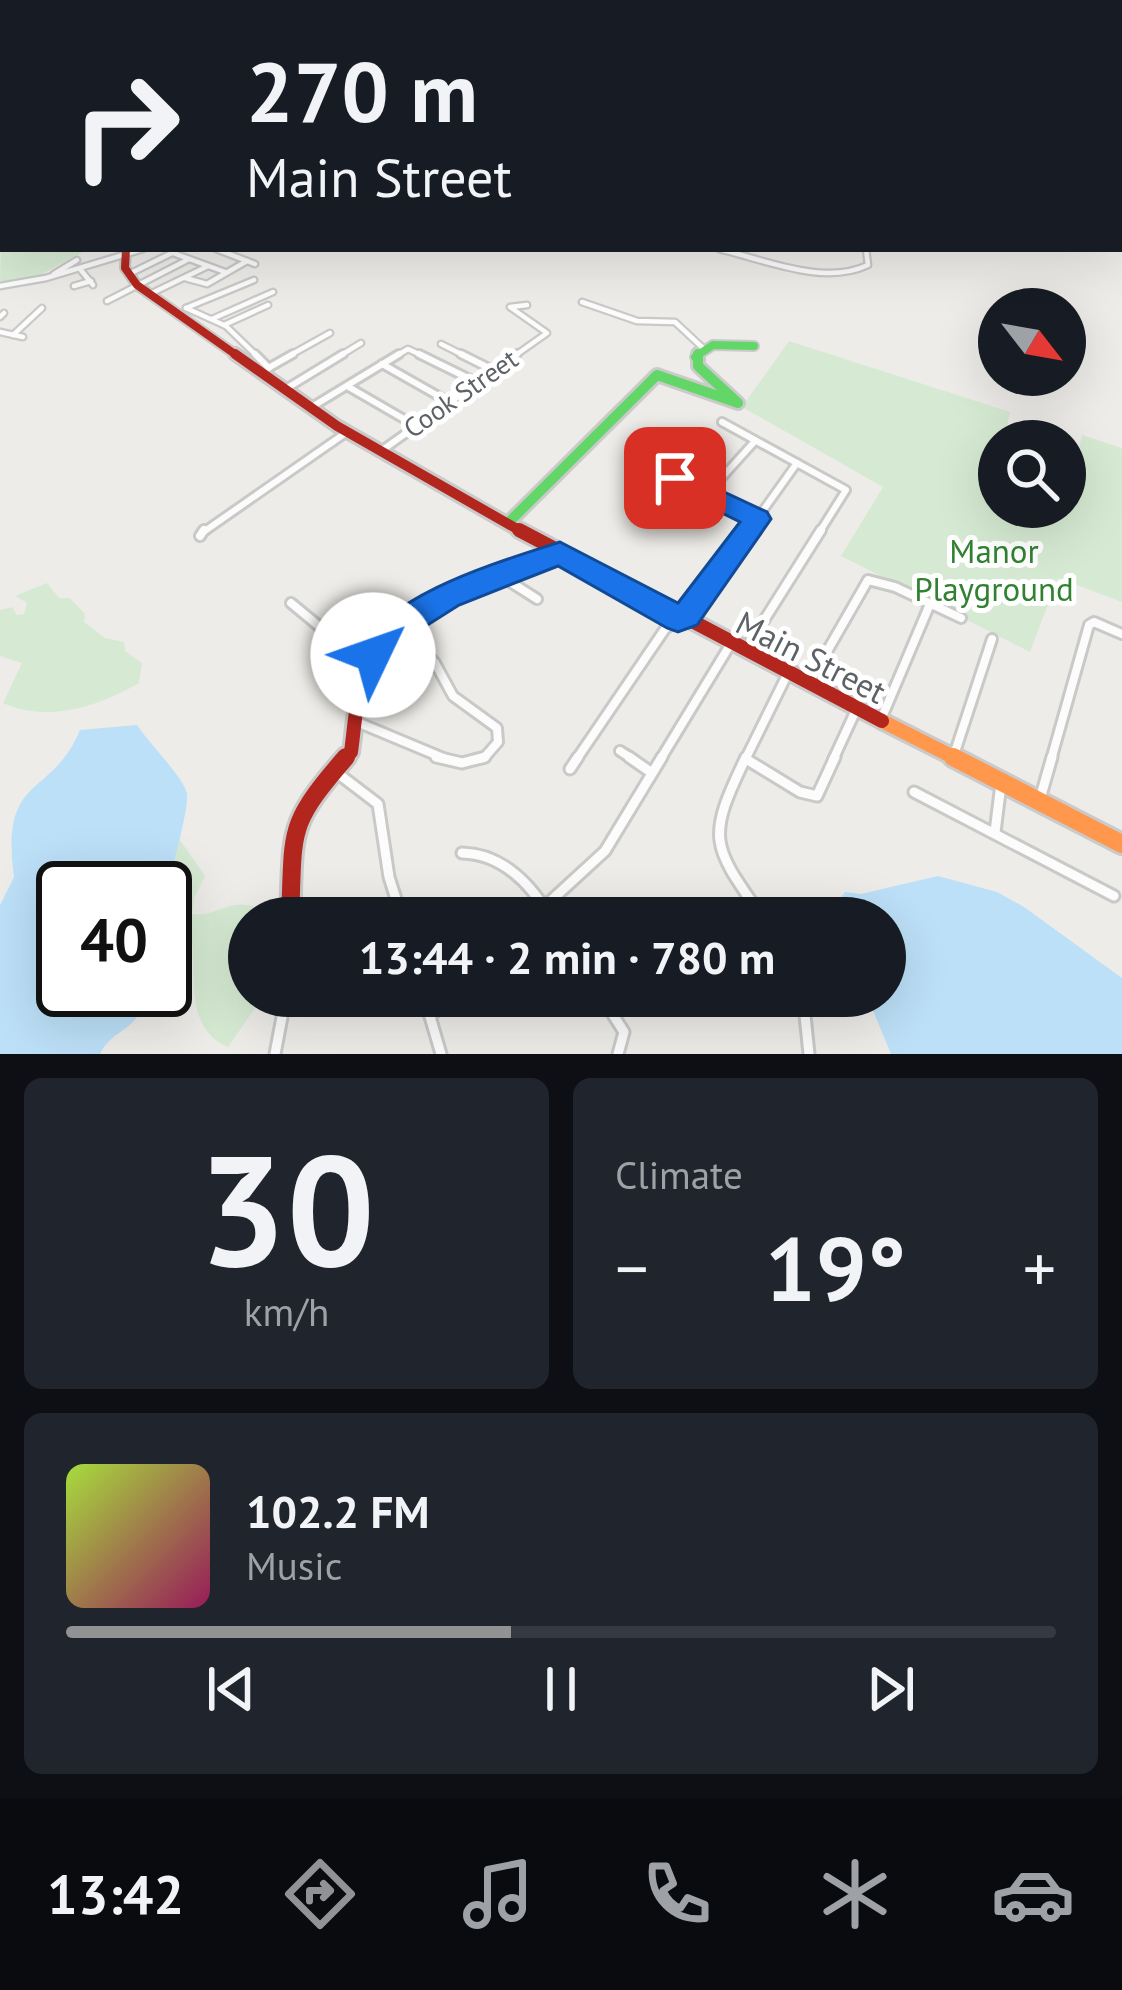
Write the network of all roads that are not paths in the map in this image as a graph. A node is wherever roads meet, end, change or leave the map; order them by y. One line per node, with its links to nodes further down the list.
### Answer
1 (125, 252): 11 (street); 16 (main road)
2 (224, 252): 8 (street)
3 (733, 252): 4 (street)
4 (868, 252)
5 (172, 253): 6 (street); 16 (street)
6 (189, 259): 10 (street); 16 (street)
7 (77, 260): 13 (street)
8 (247, 261): 9 (street); 12 (street)
9 (255, 264)
10 (208, 266): 12 (street); 14 (street)
11 (80, 269): 13 (street); 18 (street)
12 (227, 273): 14 (street)
13 (46, 278): 17 (street)
14 (185, 278): 16 (street)
15 (254, 280): 25 (street)
16 (139, 284): 20 (street); 25 (main road, Main Street)
17 (0, 286)
18 (74, 286)
19 (273, 292): 26 (street)
20 (107, 302)
21 (582, 302): 35 (street)
22 (268, 305): 27 (street)
23 (527, 305): 38 (street, Cook Street)
24 (42, 308): 30 (street)
25 (181, 310): 26 (street); 37 (main road, Main Street)
26 (212, 320): 27 (street)
27 (224, 326): 37 (street)
28 (0, 332): 30 (street)
29 (330, 333): 37 (street)
30 (13, 335): 31 (street)
31 (23, 338)
32 (362, 343): 41 (street)
33 (441, 344): 38 (street)
34 (754, 346): 35 (main road)
35 (704, 349): 53 (main road)
36 (382, 364): 39 (street); 40 (street); 42 (street)
37 (265, 370): 41 (main road, Main Street)
38 (494, 370): 39 (street, Cook Street)
39 (476, 382): 42 (street, Cook Street)
40 (347, 386): 43 (street); 45 (street)
41 (289, 394): 43 (main road, Main Street)
42 (449, 402): 45 (street, Cook Street)
43 (310, 408): 46 (main road, Main Street)
44 (722, 422): 47 (street)
45 (416, 426): 48 (street, Cook Street)
46 (347, 432): 48 (main road, Main Street); 54 (street)
47 (755, 441): 49 (street); 51 (street)
48 (381, 452): 53 (main road, Main Street)
49 (797, 464): 52 (street); 66 (street)
50 (675, 478): 51 (street)
51 (707, 494): 52 (street)
52 (757, 519): 60 (street)
53 (508, 523): 55 (main road, Main Street)
54 (200, 536)
55 (560, 553): 56 (main road); 60 (main road, Main Street)
56 (501, 576): 57 (street); 62 (main road)
57 (537, 599)
58 (291, 603): 67 (street)
59 (930, 604): 61 (street); 69 (street); 72 (street)
60 (678, 619): 65 (main road, Main Street); 76 (street)
61 (961, 619)
62 (401, 624): 67 (main road); 71 (street)
63 (1122, 634): 81 (street)
64 (992, 639): 75 (street)
65 (730, 645): 66 (main road, Main Street); 78 (street)
66 (744, 652): 68 (main road, Main Street)
67 (368, 665): 71 (main road)
68 (787, 675): 69 (main road, Main Street); 74 (street)
69 (808, 686): 70 (main road, Main Street)
70 (856, 710): 72 (main road, Main Street); 74 (street)
71 (357, 722): 77 (main road)
72 (880, 723): 75 (main road, Main Street)
73 (620, 752): 78 (street)
74 (746, 759): 90 (street)
75 (952, 760): 79 (main road, Main Street)
76 (569, 769)
77 (336, 772): 86 (main road); 87 (street)
78 (652, 773): 89 (street)
79 (1001, 784): 81 (main road, Main Street); 82 (street)
80 (914, 792): 82 (street)
81 (1040, 803): 83 (main road, Main Street)
82 (995, 832): 85 (street)
83 (1122, 844)
84 (462, 853): 88 (street)
85 (1114, 896)
86 (291, 897)
87 (397, 897)
88 (536, 897)
89 (554, 897)
90 (749, 897)
91 (282, 1017): 95 (street)
92 (430, 1017): 96 (street)
93 (614, 1017): 97 (street)
94 (805, 1017): 98 (street)
95 (275, 1054)
96 (441, 1054)
97 (619, 1054)
98 (809, 1054)

